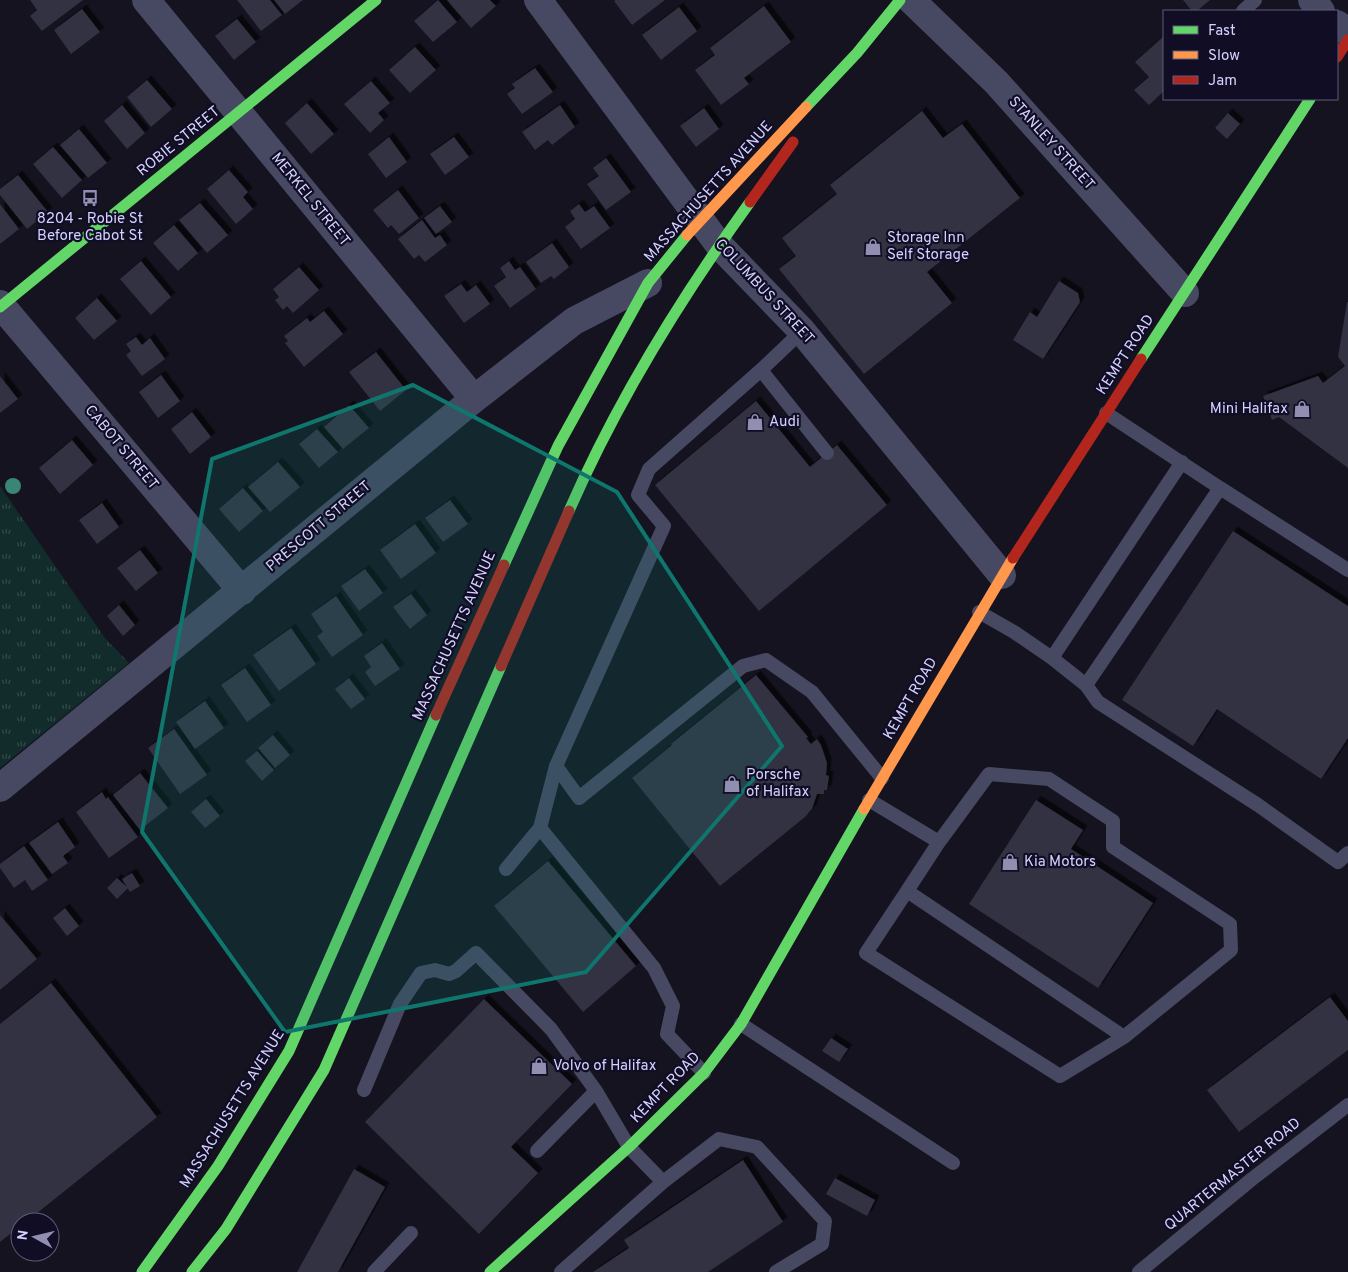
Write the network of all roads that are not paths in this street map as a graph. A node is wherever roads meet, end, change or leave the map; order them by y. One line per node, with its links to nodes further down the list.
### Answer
1 (146, 0): 14 (street, MERKEL STREET)
2 (376, 0): 14 (main road, ROBIE STREET)
3 (538, 0): 15 (street, COLUMBUS STREET)
4 (900, 0): 11 (main road, MASSACHUSETTS AVENUE)
5 (911, 0): 18 (street, STANLEY STREET)
6 (1255, 0): 8 (lane)
7 (1312, 0): 9 (street)
8 (1244, 10)
9 (1320, 10)
10 (1348, 40): 12 (main road)
11 (856, 53): 15 (main road, MASSACHUSETTS AVENUE); 16 (main road, MASSACHUSETTS AVENUE)
12 (1338, 55)
13 (1309, 100): 18 (main road, KEMPT ROAD)
14 (238, 113): 19 (main road, ROBIE STREET); 22 (street, MERKEL STREET)
15 (700, 220): 16 (street, COLUMBUS STREET); 17 (main road, MASSACHUSETTS AVENUE)
16 (719, 244): 20 (street, COLUMBUS STREET); 54 (main road, MASSACHUSETTS AVENUE)
17 (648, 283): 22 (street, PRESCOTT STREET); 53 (main road, MASSACHUSETTS AVENUE)
18 (1185, 294): 23 (main road, KEMPT ROAD)
19 (0, 306): 29 (street, CABOT STREET)
20 (802, 331): 21 (lane); 28 (street, COLUMBUS STREET)
21 (761, 370): 24 (lane); 33 (lane)
22 (474, 399): 29 (street, PRESCOTT STREET)
23 (1106, 412): 25 (lane); 28 (main road, KEMPT ROAD)
24 (827, 453)
25 (1182, 462): 26 (lane); 31 (lane)
26 (1220, 488): 27 (lane); 32 (lane)
27 (1348, 570)
28 (1002, 575): 30 (main road, KEMPT ROAD)
29 (242, 591): 35 (street, PRESCOTT STREET)
30 (980, 612): 31 (lane); 34 (main road, KEMPT ROAD)
31 (1052, 658): 32 (lane)
32 (1086, 685): 39 (lane)
33 (556, 766): 34 (lane); 37 (lane)
34 (882, 778): 36 (main road, KEMPT ROAD)
35 (0, 788)
36 (869, 800): 38 (lane); 42 (main road, KEMPT ROAD)
37 (540, 828): 40 (lane); 44 (lane)
38 (939, 842): 41 (lane); 43 (lane)
39 (1348, 853)
40 (506, 869)
41 (907, 891): 43 (lane); 43 (lane)
42 (741, 1024): 44 (main road, KEMPT ROAD); 50 (lane)
43 (1124, 1037)
44 (704, 1073): 48 (main road, KEMPT ROAD)
45 (364, 1090): 46 (lane)
46 (596, 1091): 48 (lane); 49 (lane)
47 (1348, 1105): 59 (lane, QUARTERMASTER ROAD)
48 (629, 1147): 51 (lane); 56 (main road, KEMPT ROAD)
49 (537, 1150)
50 (953, 1163)
51 (663, 1182): 57 (lane); 58 (lane)
52 (410, 1233): 55 (lane)
53 (142, 1272)
54 (192, 1272)
55 (374, 1272)
56 (490, 1272)
57 (561, 1272)
58 (776, 1272)
59 (1139, 1272)

